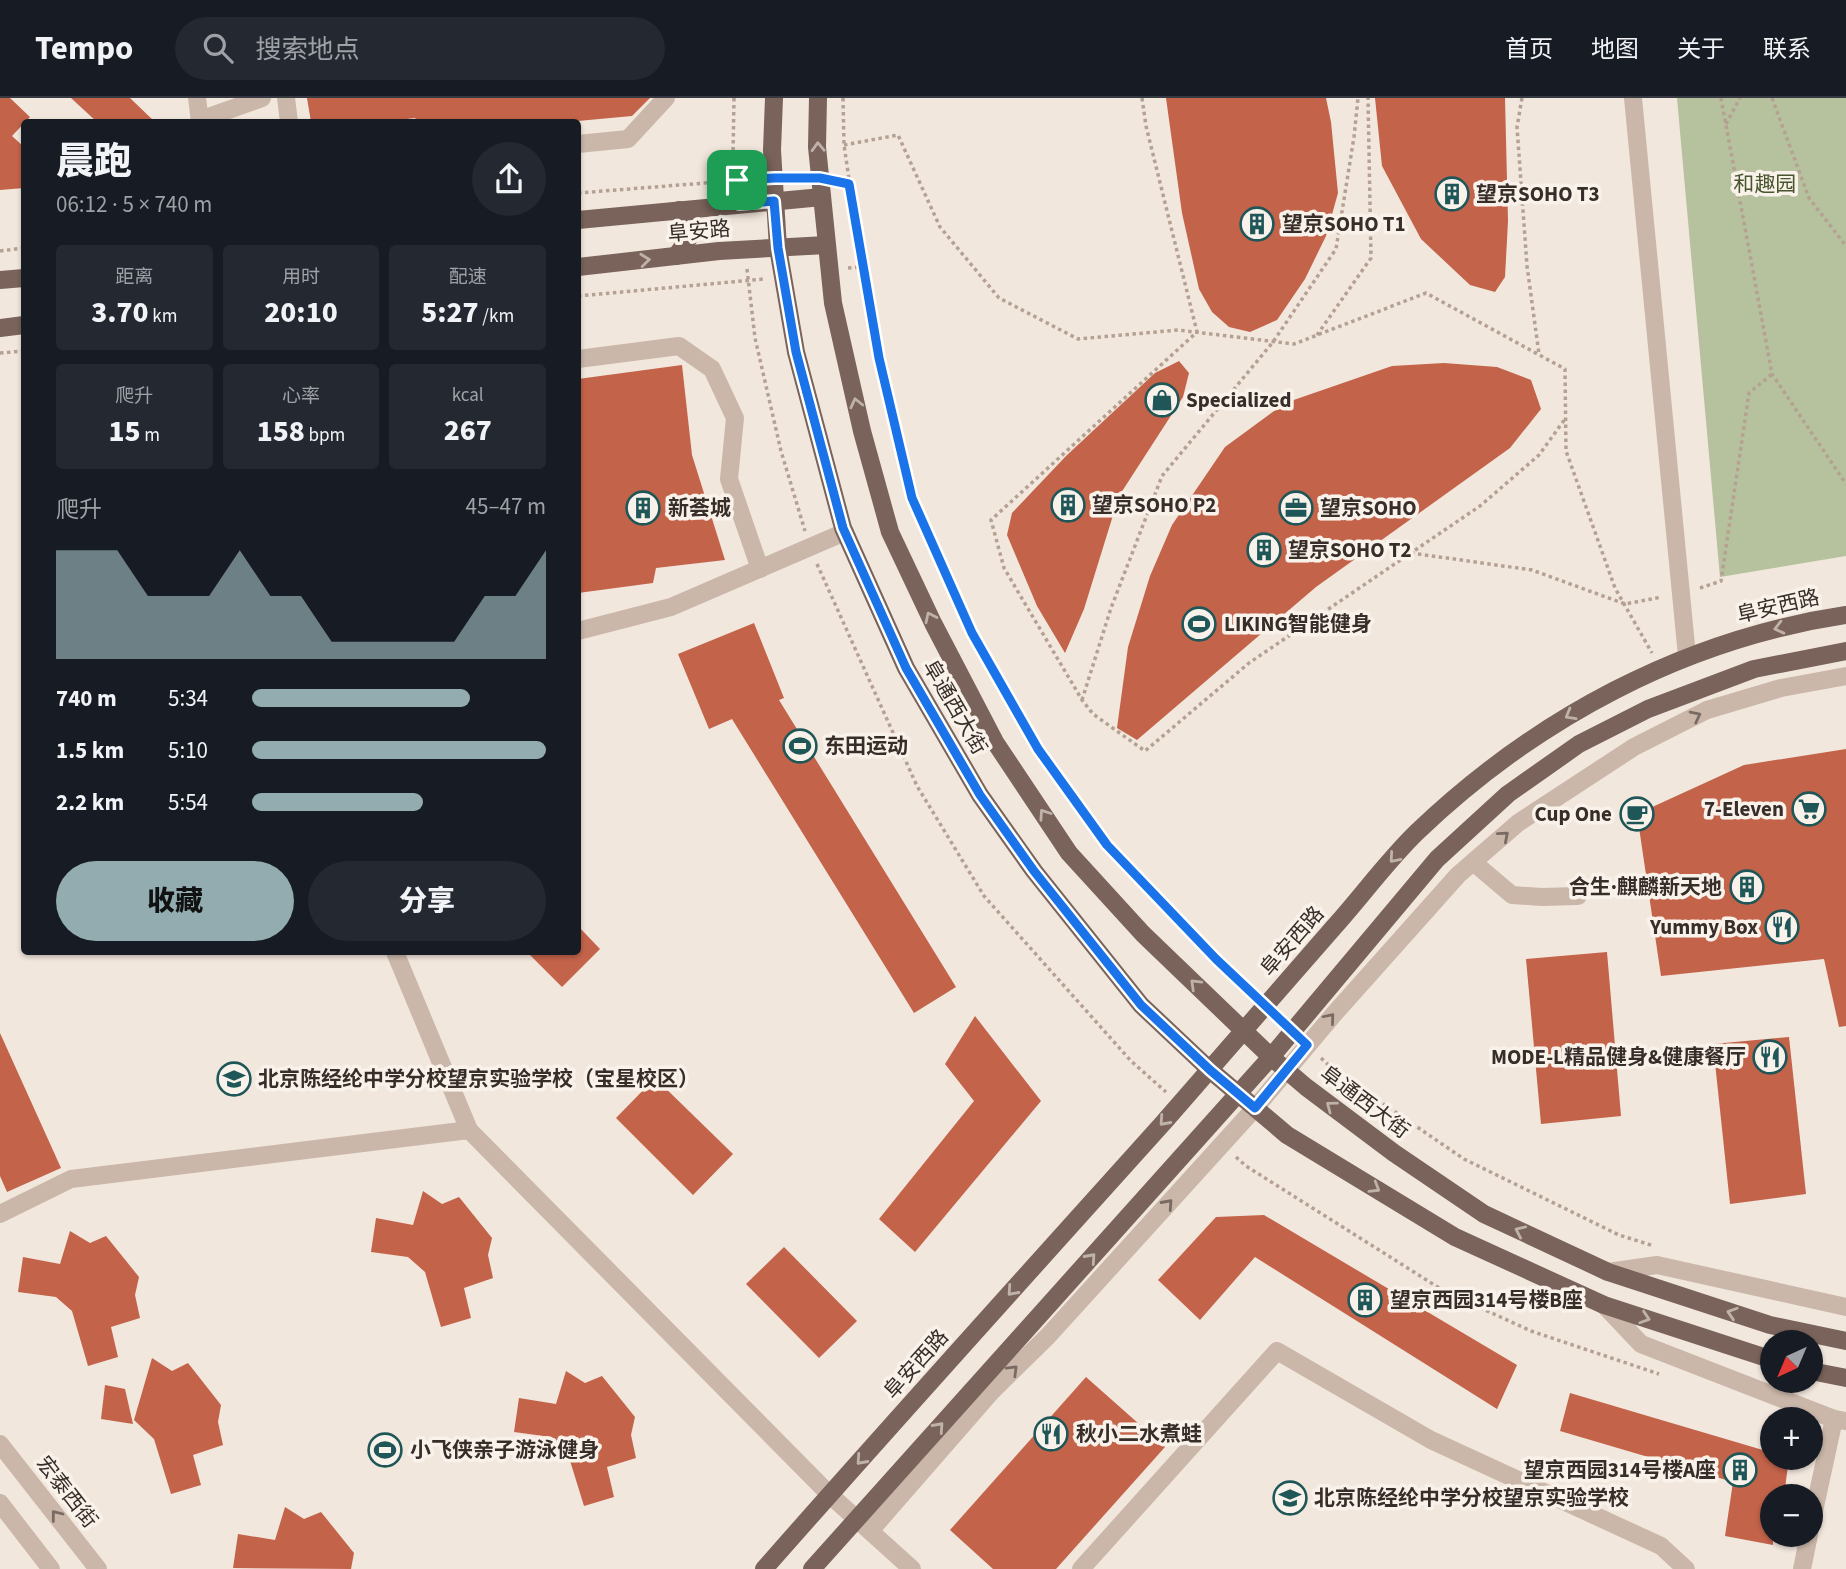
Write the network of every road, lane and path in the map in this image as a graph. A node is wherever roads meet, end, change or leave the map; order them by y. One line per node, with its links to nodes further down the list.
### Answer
1 (197, 98): 17 (street)
2 (262, 98): 18 (street)
3 (286, 98): 19 (street)
4 (666, 98): 21 (street)
5 (734, 98): 24 (path)
6 (774, 98): 23 (main road, 阜通西大街)
7 (818, 98): 26 (main road, 阜通西大街, one-way to 7)
8 (843, 98): 22 (path)
9 (1142, 98): 47 (path)
10 (1358, 98): 49 (path)
11 (1368, 98): 48 (path)
12 (1522, 98): 52 (path)
13 (1633, 98): 60 (street)
14 (1721, 98): 20 (path)
15 (1740, 98): 20 (path)
16 (1772, 98): 33 (path)
17 (200, 119)
18 (205, 119)
19 (289, 119)
20 (1726, 124): 54 (path)
21 (581, 144)
22 (844, 145): 25 (path); 47 (path)
23 (774, 178): 24 (path); 28 (main road, 阜通西大街)
24 (737, 180): 27 (path); 29 (path)
25 (849, 184): 26 (path); 39 (path)
26 (821, 188): 28 (main road, 阜安路); 32 (main road, 阜通西大街)
27 (581, 193)
28 (774, 201): 29 (main road, 阜安路); 35 (main road, 阜通西大街)
29 (739, 204): 30 (main road, 阜安路)
30 (679, 210): 31 (main road, 阜安路); 37 (main road)
31 (581, 220)
32 (826, 245): 35 (main road, 阜安路); 40 (main road, 阜通西大街)
33 (1846, 246)
34 (21, 248): 36 (path)
35 (778, 248): 37 (main road, 阜安路); 41 (main road, 阜通西大街)
36 (0, 251)
37 (677, 256): 38 (main road, 阜安路, one-way to 37)
38 (581, 267)
39 (862, 267): 40 (path); 72 (path)
40 (828, 270): 73 (main road, 阜通西大街, one-way to 40)
41 (783, 276): 44 (path); 57 (main road, 阜通西大街)
42 (21, 278): 43 (main road)
43 (0, 281)
44 (581, 296)
45 (21, 326): 46 (main road)
46 (0, 328)
47 (1197, 332): 49 (path); 68 (path)
48 (1317, 336): 49 (path); 52 (path)
49 (1273, 342): 68 (path)
50 (21, 351): 51 (path)
51 (0, 354)
52 (1539, 354): 55 (path)
53 (581, 359): 59 (street)
54 (1772, 374): 56 (path); 60 (path)
55 (1565, 419): 58 (path); 61 (path)
56 (1846, 484)
57 (845, 532): 59 (street); 76 (main road, 阜通西大街)
58 (1410, 552): 61 (path); 68 (path)
59 (760, 569): 63 (street)
60 (1683, 593): 61 (path); 65 (street)
61 (1625, 604): 66 (path)
62 (1846, 615): 65 (main road, 阜安西路, one-way to 65)
63 (581, 630)
64 (1846, 651): 75 (main road)
65 (1687, 656): 66 (main road, 阜安西路)
66 (1660, 667): 72 (main road, 阜安西路, one-way to 72)
67 (1846, 676): 69 (street, one-way to 67)
68 (1082, 700)
69 (1473, 862): 70 (street); 74 (street, one-way to 69)
70 (1578, 896)
71 (396, 955): 80 (street)
72 (1266, 1006): 73 (main road, 阜安西路)
73 (1244, 1031): 75 (main road, 阜通西大街); 76 (main road, 阜安西路)
74 (1307, 1045): 77 (street); 82 (path, 阜通西大街)
75 (1271, 1057): 77 (main road, 阜通西大街); 78 (main road)
76 (1210, 1070): 78 (main road, 阜通西大街); 93 (main road, 阜安西路, one-way to 93)
77 (1287, 1070): 79 (street); 83 (main road, 阜通西大街, one-way to 77)
78 (1238, 1094): 79 (main road, 阜通西大街); 95 (main road, one-way to 78)
79 (1255, 1108): 84 (main road, 阜通西大街, one-way to 84); 95 (street, one-way to 79)
80 (469, 1130): 81 (street); 93 (street)
81 (0, 1214)
82 (1658, 1247)
83 (1608, 1272): 85 (street); 86 (main road, 阜通西大街, one-way to 83)
84 (1604, 1305): 87 (main road, 阜通西大街, one-way to 87); 90 (street)
85 (1846, 1307)
86 (1846, 1341)
87 (1760, 1356)
88 (1824, 1374): 89 (main road)
89 (1846, 1378)
90 (1840, 1420): 92 (street)
91 (0, 1444): 98 (street, 宏泰西街, one-way to 91)
92 (1822, 1484)
93 (830, 1495): 95 (street); 99 (main road, 阜安西路)
94 (0, 1503): 97 (street)
95 (863, 1524): 100 (main road); 101 (street)
96 (1807, 1547): 104 (street)
97 (51, 1569)
98 (98, 1569)
99 (764, 1569)
100 (811, 1569)
101 (912, 1569)
102 (1081, 1569): 103 (street)
103 (1686, 1569)
104 (1802, 1569)

